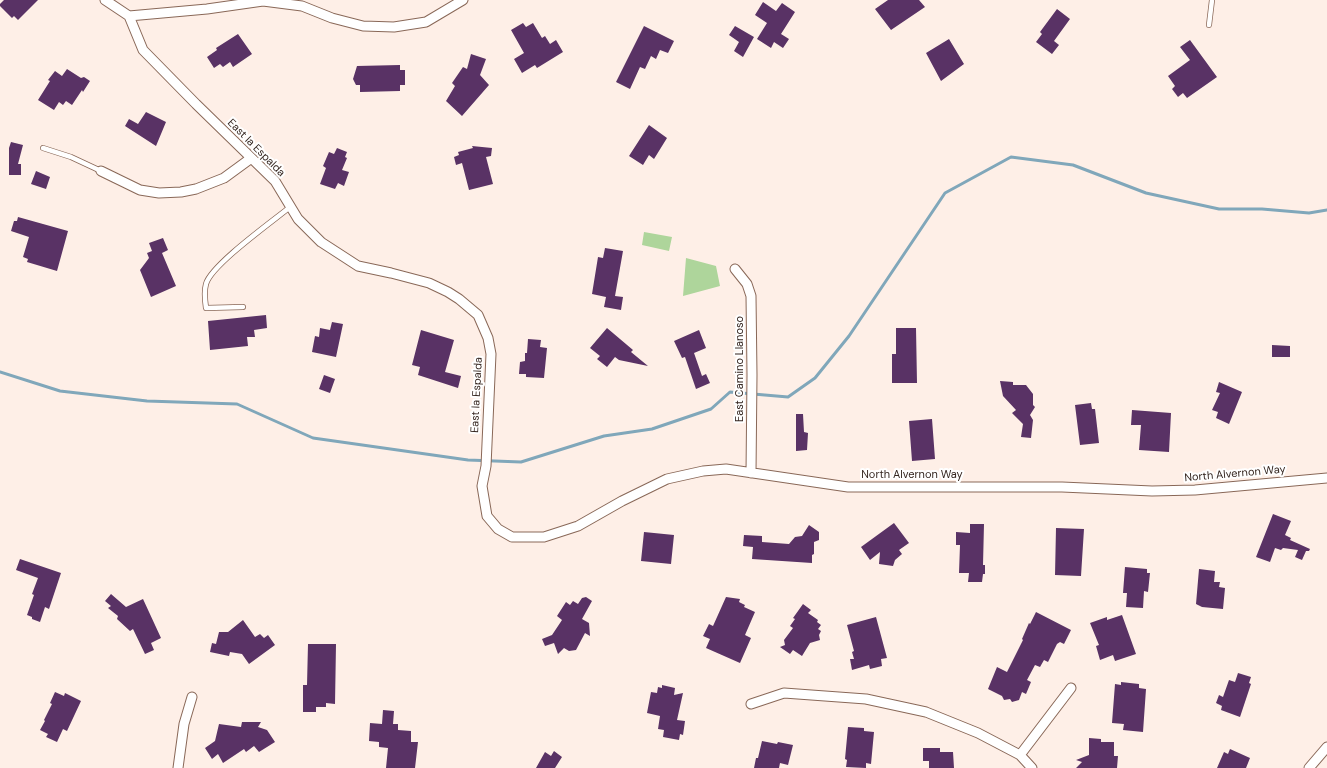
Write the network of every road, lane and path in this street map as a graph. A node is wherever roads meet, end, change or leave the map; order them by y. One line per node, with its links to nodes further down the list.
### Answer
1 (105, 0): 4 (street)
2 (463, 0): 4 (street)
3 (1212, 0): 5 (lane)
4 (129, 16): 7 (street, East la Espalda)
5 (1209, 25)
6 (43, 148): 8 (lane)
7 (250, 159): 8 (street); 9 (street, East la Espalda)
8 (101, 171)
9 (290, 207): 11 (lane); 14 (street, East la Espalda)
10 (736, 269): 12 (street, East Camino Llanoso)
11 (243, 307)
12 (751, 473): 13 (street, North Alvernon Way); 14 (street, North Alvernon Way)
13 (1327, 478)
14 (512, 537)
15 (1071, 688): 19 (street)
16 (192, 697): 20 (street)
17 (751, 704): 19 (street)
18 (1327, 747): 22 (street)
19 (1020, 755): 21 (street)
20 (178, 768)
21 (1032, 768)
22 (1309, 768)

